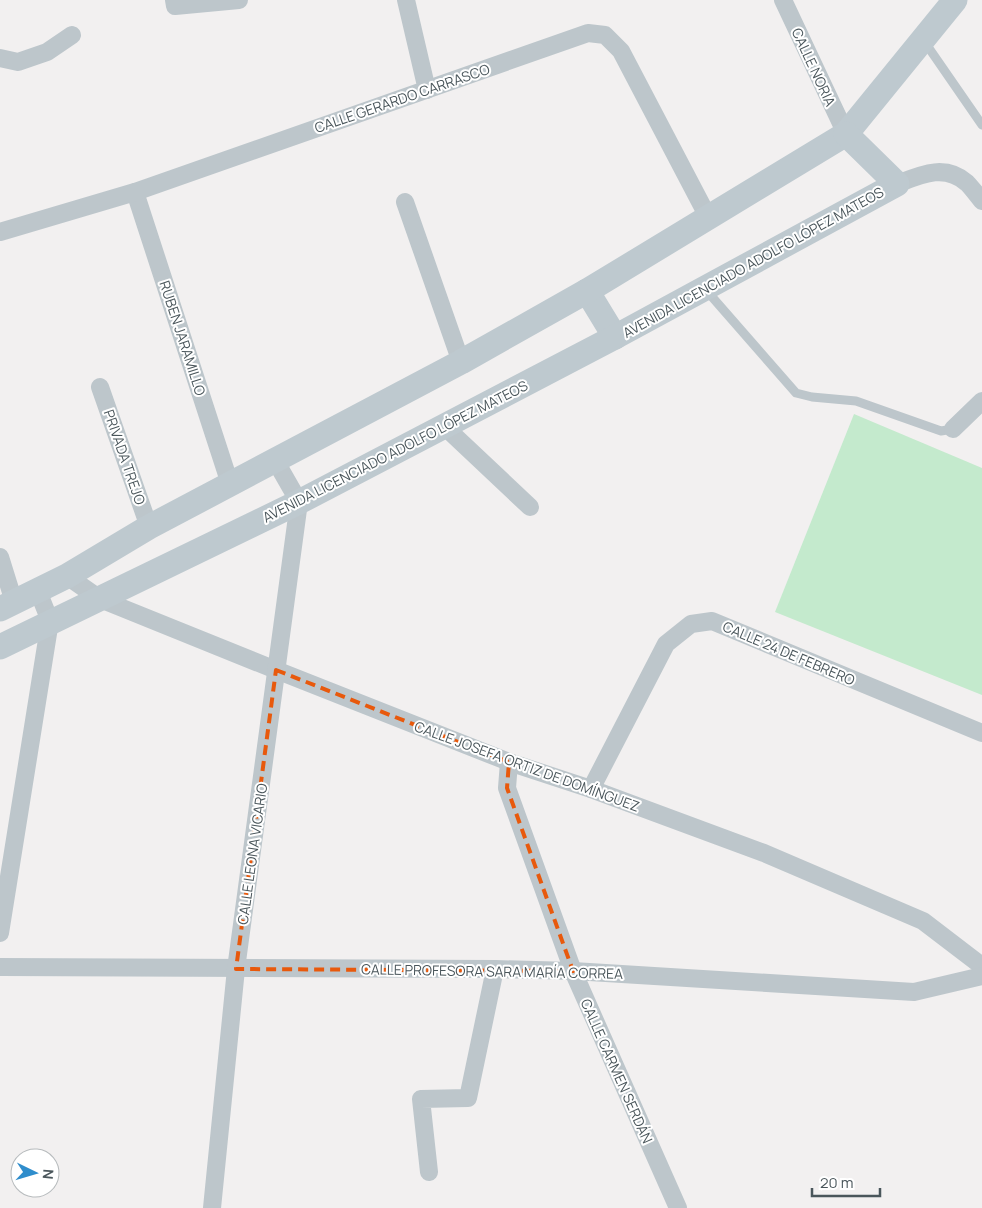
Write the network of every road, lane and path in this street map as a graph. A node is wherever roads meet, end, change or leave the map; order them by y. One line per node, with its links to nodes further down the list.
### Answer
1 (174, 0): 2 (street)
2 (239, 0)
3 (406, 0): 9 (street)
4 (783, 0): 11 (street, CALLE NORIA)
5 (951, 2): 7 (street)
6 (72, 34): 8 (street)
7 (922, 39): 10 (lane); 11 (street)
8 (0, 58)
9 (427, 90): 13 (street, CALLE GERARDO CARRASCO); 16 (street, CALLE GERARDO CARRASCO)
10 (982, 124)
11 (846, 134): 12 (street, AVENIDA LICENCIADO ADOLFO LÓPEZ MATEOS); 16 (street)
12 (897, 184): 14 (street); 18 (street, AVENIDA LICENCIADO ADOLFO LÓPEZ MATEOS)
13 (135, 192): 17 (street, CALLE GERARDO CARRASCO); 27 (street, RUBEN JARAMILLO)
14 (982, 201)
15 (405, 202): 21 (street)
16 (708, 217): 19 (street)
17 (0, 232)
18 (705, 289): 20 (street, AVENIDA LICENCIADO ADOLFO LÓPEZ MATEOS); 25 (lane)
19 (587, 291): 20 (street); 21 (street)
20 (615, 337): 24 (street, AVENIDA LICENCIADO ADOLFO LÓPEZ MATEOS)
21 (460, 362): 26 (street)
22 (100, 387): 30 (street, PRIVADA TREJO)
23 (982, 401): 25 (street)
24 (444, 426): 28 (street, AVENIDA LICENCIADO ADOLFO LÓPEZ MATEOS); 29 (street)
25 (953, 429)
26 (275, 460): 27 (street); 28 (street)
27 (230, 484): 30 (street)
28 (299, 502): 34 (street, AVENIDA LICENCIADO ADOLFO LÓPEZ MATEOS); 38 (street, CALLE LEONA VICARIO)
29 (530, 507)
30 (150, 527): 32 (street)
31 (0, 557): 35 (street)
32 (67, 576): 33 (street); 34 (street, CALLE JOSEFA ORTIZ DE DOMÍNGUEZ)
33 (38, 591): 35 (street); 36 (street)
34 (100, 599): 36 (street, AVENIDA LICENCIADO ADOLFO LÓPEZ MATEOS); 38 (street, CALLE JOSEFA ORTIZ DE DOMÍNGUEZ)
35 (7, 606)
36 (50, 621): 37 (street, AVENIDA LICENCIADO ADOLFO LÓPEZ MATEOS); 42 (street)
37 (0, 647)
38 (276, 670): 40 (street, CALLE JOSEFA ORTIZ DE DOMÍNGUEZ); 45 (street, CALLE LEONA VICARIO)
39 (982, 733): 41 (street, CALLE 24 DE FEBRERO)
40 (509, 762): 41 (street, CALLE JOSEFA ORTIZ DE DOMÍNGUEZ); 47 (street, CALLE CARMEN SERDÁN)
41 (591, 789): 43 (street, CALLE JOSEFA ORTIZ DE DOMÍNGUEZ)
42 (0, 933)
43 (982, 966)
44 (0, 967): 45 (street, CALLE PROFESORA SARA MARÍA CORREA)
45 (236, 969): 46 (street, CALLE PROFESORA SARA MARÍA CORREA); 50 (street, CALLE LEONA VICARIO)
46 (495, 969): 47 (street, CALLE PROFESORA SARA MARÍA CORREA); 49 (street)
47 (573, 971): 48 (street, CALLE PROFESORA SARA MARÍA CORREA); 51 (street, CALLE CARMEN SERDÁN)
48 (982, 976)
49 (429, 1172)
50 (212, 1208)
51 (678, 1208)

